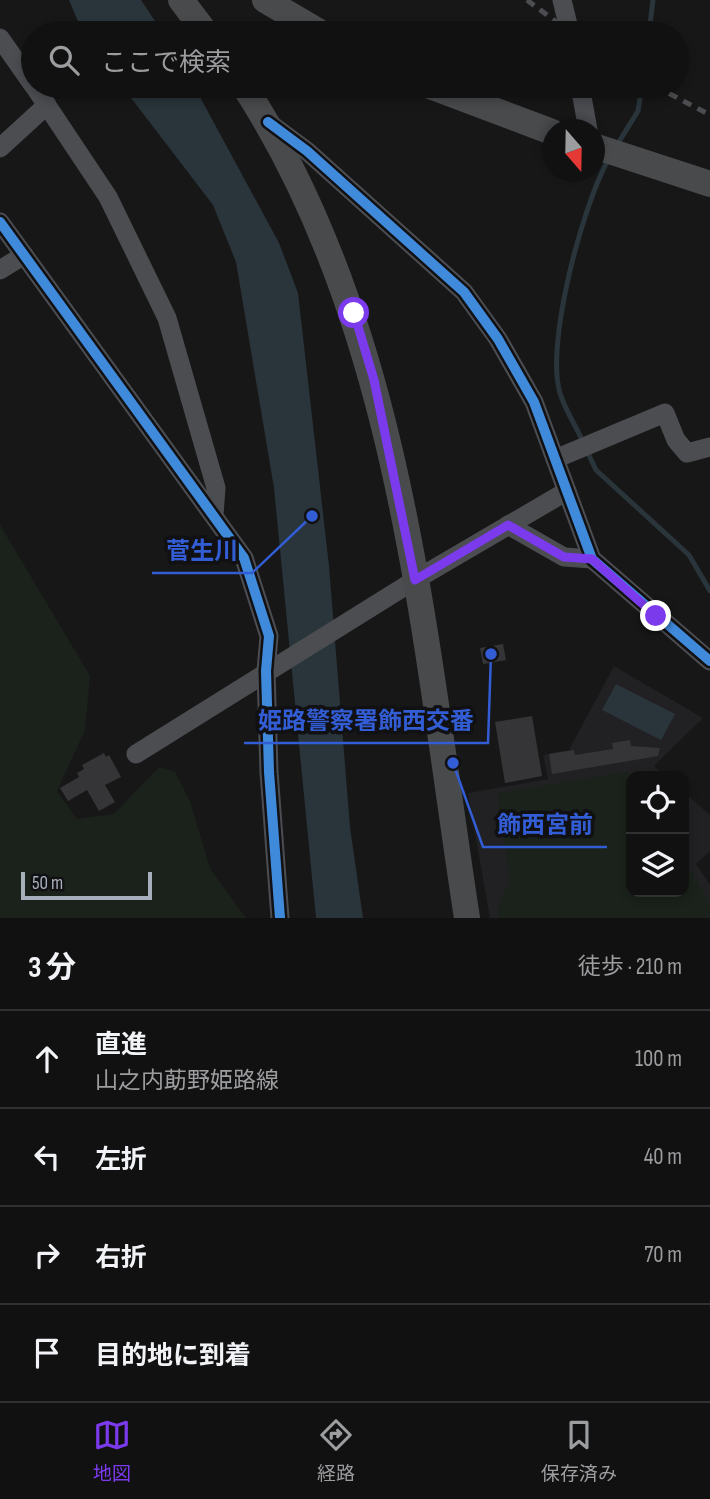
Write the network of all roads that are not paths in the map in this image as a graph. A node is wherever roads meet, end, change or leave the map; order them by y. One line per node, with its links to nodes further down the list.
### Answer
1 (181, 0): 4 (main road)
2 (265, 0): 5 (main road)
3 (562, 0): 6 (street)
4 (197, 21)
5 (301, 21)
6 (567, 21)
7 (0, 38): 8 (street)
8 (21, 67)
9 (42, 98): 13 (street)
10 (252, 98): 15 (main road)
11 (462, 98): 16 (main road)
12 (582, 98): 14 (street)
13 (47, 105): 17 (street); 26 (street)
14 (586, 119)
15 (268, 122): 24 (street); 29 (main road)
16 (542, 128)
17 (0, 148)
18 (605, 150): 19 (main road)
19 (710, 184)
20 (0, 222): 21 (street)
21 (24, 256): 22 (street); 26 (street)
22 (0, 270)
23 (710, 447): 24 (street)
24 (555, 459): 25 (street)
25 (567, 491): 27 (street); 28 (street)
26 (214, 515): 31 (street)
27 (508, 525): 28 (street); 29 (street)
28 (592, 559): 30 (street)
29 (410, 583): 31 (street); 34 (main road)
30 (710, 661)
31 (272, 668): 32 (street); 33 (street)
32 (135, 754)
33 (280, 918)
34 (467, 918)

